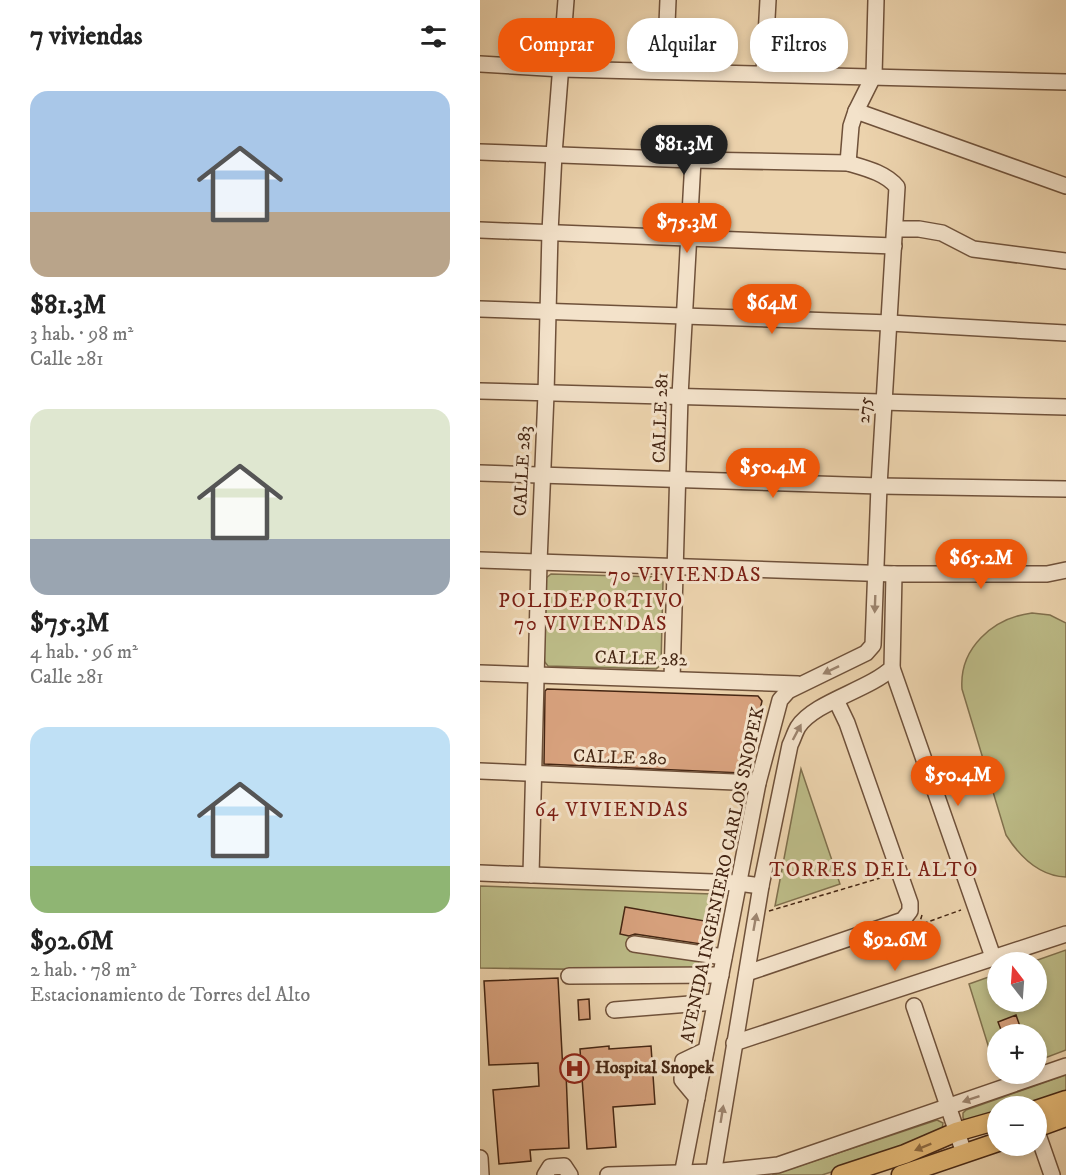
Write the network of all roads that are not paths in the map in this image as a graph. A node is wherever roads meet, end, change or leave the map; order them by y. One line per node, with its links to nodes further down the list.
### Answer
1 (566, 0): 5 (street, CALLE 283)
2 (668, 0): 6 (street)
3 (768, 0): 11 (street)
4 (876, 0): 12 (street)
5 (565, 18)
6 (667, 18)
7 (480, 64): 8 (street)
8 (498, 65)
9 (562, 72): 16 (street, CALLE 283)
10 (714, 72): 11 (street)
11 (764, 73): 12 (street)
12 (874, 75): 13 (street); 14 (street)
13 (1066, 82)
14 (856, 111): 18 (street); 19 (street)
15 (480, 152): 16 (street)
16 (554, 154): 17 (street); 22 (street, CALLE 283)
17 (693, 160): 18 (street); 23 (street, CALLE 281)
18 (848, 163): 20 (street, 275)
19 (1066, 186)
20 (895, 229): 24 (street, 275); 25 (street)
21 (480, 230): 22 (street)
22 (550, 232): 23 (street); 27 (street, CALLE 283)
23 (689, 237): 24 (street); 28 (street, CALLE 281)
24 (894, 246): 29 (street, 275)
25 (1066, 261)
26 (480, 309): 27 (street)
27 (549, 311): 28 (street); 32 (street, CALLE 283)
28 (685, 316): 29 (street); 33 (street, CALLE 281)
29 (890, 323): 30 (street); 34 (street, 275)
30 (1066, 333)
31 (480, 391): 32 (street)
32 (546, 394): 33 (street); 37 (street, CALLE 283)
33 (680, 396): 34 (street); 38 (street, CALLE 281)
34 (885, 402): 35 (street); 39 (street, 275)
35 (1066, 407)
36 (480, 473): 37 (street)
37 (542, 475): 38 (street); 42 (street, CALLE 283)
38 (678, 480): 39 (street); 43 (street, CALLE 281)
39 (879, 486): 40 (street); 45 (street, 275)
40 (1066, 489)
41 (480, 560): 42 (street)
42 (539, 562): 43 (street); 50 (street, CALLE 283)
43 (676, 566): 45 (street); 51 (street, CALLE 281)
44 (1066, 570): 46 (street)
45 (876, 573): 46 (street); 47 (street, 275, one-way to 47)
46 (894, 574): 48 (street)
47 (874, 635): 52 (street, AVENIDA INGENIERO CARLOS SNOPEK, one-way to 52)
48 (892, 668): 53 (street); 63 (street)
49 (480, 673): 50 (street, CALLE 282)
50 (536, 674): 51 (street, CALLE 282); 55 (street, CALLE 283)
51 (672, 679): 52 (street, CALLE 282)
52 (801, 684): 56 (street, AVENIDA INGENIERO CARLOS SNOPEK)
53 (836, 700): 60 (street, one-way to 53); 67 (street)
54 (480, 771): 55 (street, CALLE 280)
55 (534, 774): 56 (street, CALLE 280); 58 (street, CALLE 283)
56 (758, 783): 59 (street, AVENIDA INGENIERO CARLOS SNOPEK)
57 (480, 873): 58 (street)
58 (531, 875): 59 (street)
59 (738, 883): 60 (street); 65 (street, AVENIDA INGENIERO CARLOS SNOPEK)
60 (762, 886): 67 (street, one-way to 60)
61 (1066, 934): 64 (street)
62 (634, 944): 65 (street)
63 (991, 952)
64 (1009, 952)
65 (724, 957): 68 (street, AVENIDA INGENIERO CARLOS SNOPEK)
66 (987, 959): 73 (street)
67 (747, 974): 73 (street)
68 (721, 975): 69 (street); 70 (street, AVENIDA INGENIERO CARLOS SNOPEK)
69 (569, 976)
70 (715, 1002): 72 (street); 86 (street, AVENIDA INGENIERO CARLOS SNOPEK)
71 (914, 1006): 77 (street)
72 (614, 1010)
73 (734, 1043): 87 (street, one-way to 73)
74 (1066, 1066): 77 (street, one-way to 77)
75 (1066, 1100): 76 (main road)
76 (1047, 1106)
77 (948, 1107): 81 (street); 87 (street)
78 (1066, 1117): 80 (main road)
79 (987, 1123): 81 (main road)
80 (1047, 1124)
81 (956, 1132): 83 (street); 92 (main road, one-way to 92)
82 (987, 1146): 83 (main road)
83 (964, 1153): 93 (main road)
84 (1046, 1156): 94 (street)
85 (480, 1158): 88 (street)
86 (682, 1174): 87 (street); 91 (street)
87 (713, 1174)
88 (481, 1175)
89 (545, 1175): 90 (street)
90 (570, 1175)
91 (608, 1175)
92 (841, 1175)
93 (901, 1175)
94 (1052, 1175)

